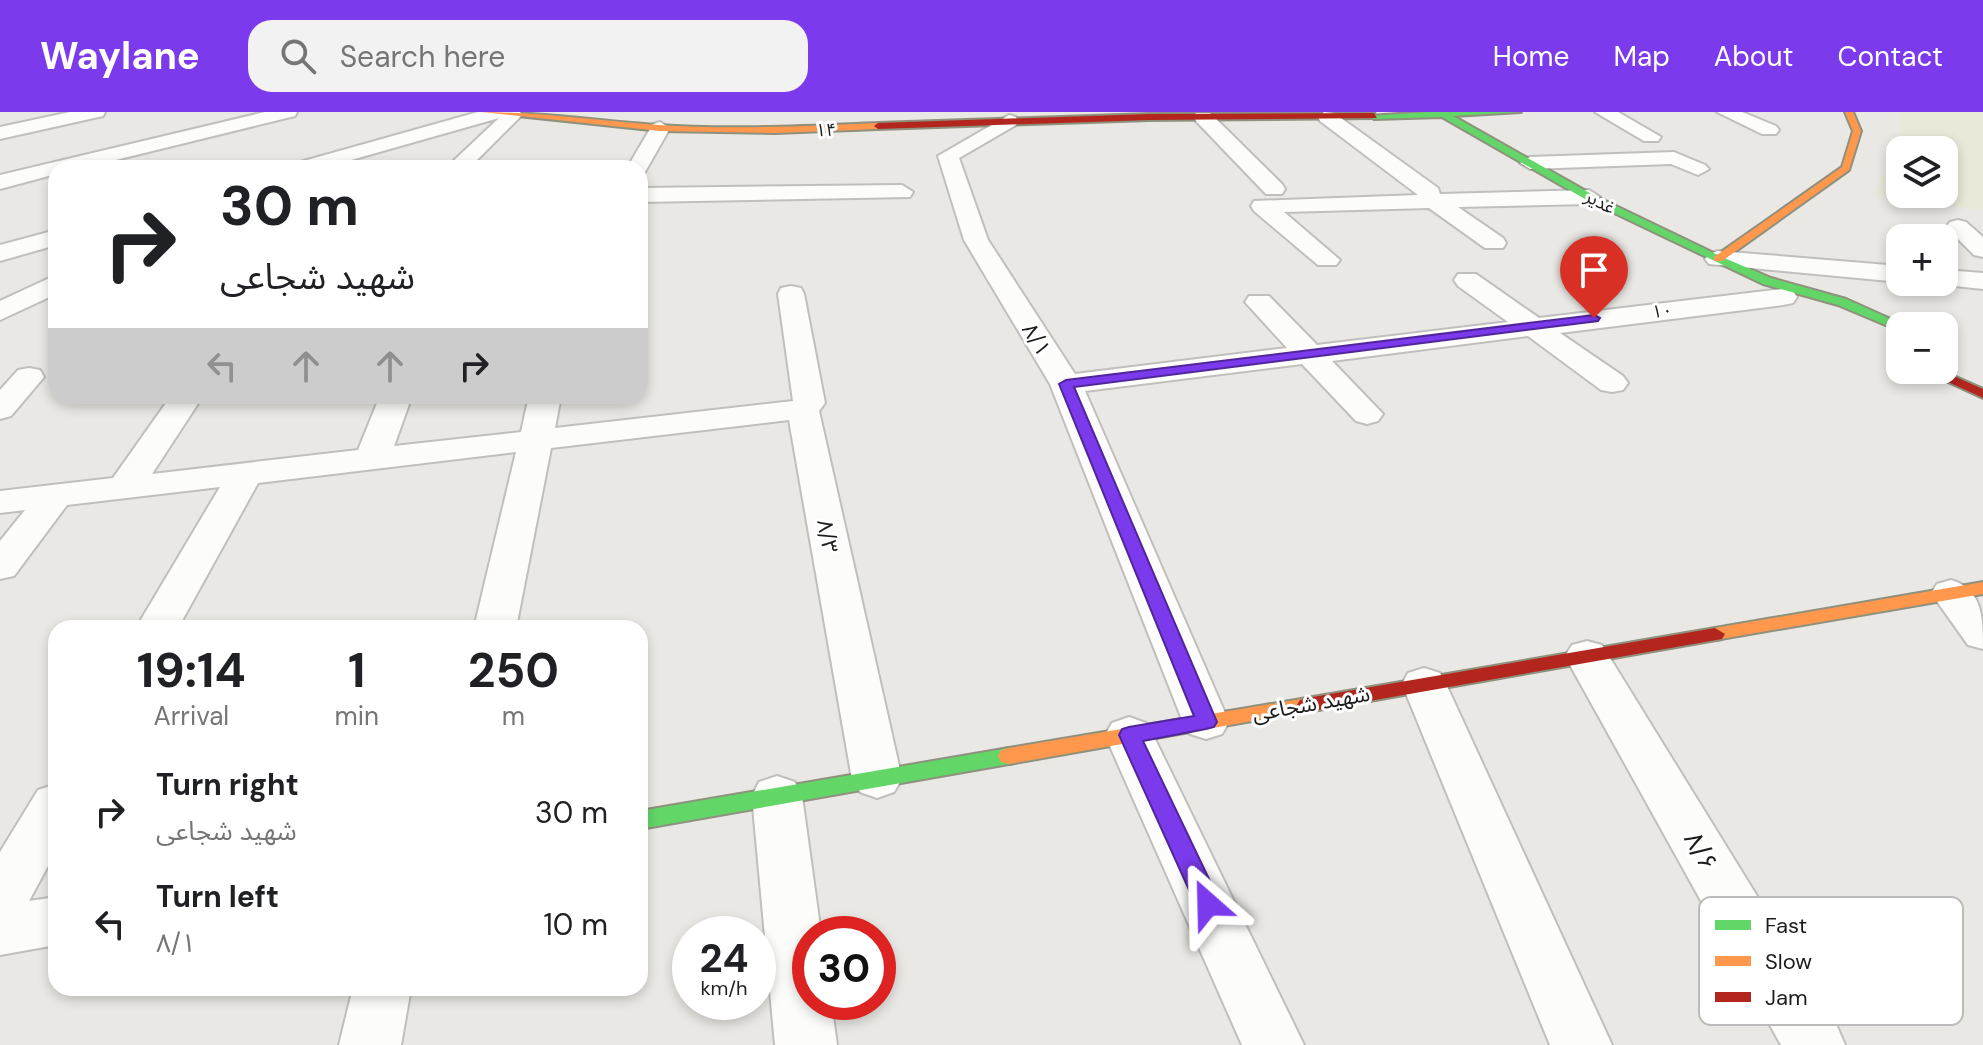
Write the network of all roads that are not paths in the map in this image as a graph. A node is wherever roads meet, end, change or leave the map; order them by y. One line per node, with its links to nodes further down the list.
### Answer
1 (96, 112): 15 (street)
2 (288, 112): 17 (street)
3 (485, 112): 8 (street, ۱۴)
4 (1517, 112): 9 (street, ۱۴)
5 (1604, 112): 16 (street)
6 (1726, 112): 14 (street)
7 (1849, 112): 35 (street)
8 (502, 113): 13 (street, ۱۴); 18 (street); 19 (street)
9 (1442, 114): 11 (street, ۱۴); 21 (street, غدیر)
10 (1203, 117): 11 (street, ۱۴); 12 (street, ۱۴); 25 (street)
11 (1327, 117): 29 (street)
12 (1009, 121): 13 (street, ۱۴); 55 (street, ۸/۱)
13 (660, 128): 20 (street)
14 (1769, 130)
15 (0, 133)
16 (1651, 137)
17 (89, 160)
18 (329, 160)
19 (464, 160)
20 (642, 160)
21 (1530, 163): 22 (street); 28 (street, غدیر)
22 (1698, 169)
23 (48, 170): 24 (street)
24 (0, 182)
25 (1274, 189)
26 (902, 192): 27 (street)
27 (648, 195)
28 (1589, 197): 29 (street); 35 (street, غدیر)
29 (1433, 198): 32 (street); 36 (street)
30 (1958, 227): 33 (street)
31 (48, 239): 34 (street)
32 (1494, 243)
33 (1983, 250)
34 (0, 253)
35 (1718, 259): 37 (street); 44 (street, غدیر)
36 (1327, 260)
37 (1886, 273)
38 (1958, 279): 40 (street)
39 (1467, 280): 50 (street)
40 (1983, 281)
41 (0, 287): 42 (street)
42 (46, 287): 46 (street)
43 (791, 294): 61 (street, ۸/۳)
44 (1782, 295): 47 (street, غدیر); 50 (street, ۱۰)
45 (1259, 302): 51 (street)
46 (0, 312)
47 (1886, 320)
48 (0, 324): 49 (street)
49 (36, 325)
50 (1531, 326): 51 (street, ۱۰); 53 (street)
51 (1311, 356): 55 (street, ۱۰); 62 (street)
52 (29, 377): 60 (street)
53 (1612, 383)
54 (1958, 383): 56 (street)
55 (1066, 384): 76 (street, ۸/۱)
56 (1983, 394)
57 (182, 404): 66 (street)
58 (393, 404): 64 (street)
59 (543, 404): 63 (street)
60 (0, 409)
61 (803, 409): 63 (street); 78 (street, ۸/۳)
62 (1367, 414)
63 (535, 440): 64 (street); 72 (street)
64 (372, 459): 65 (street)
65 (246, 473): 66 (street); 71 (street)
66 (125, 487): 67 (street)
67 (55, 496): 68 (street); 69 (street)
68 (0, 502)
69 (0, 567)
70 (1967, 590): 73 (street); 74 (street, شهید شجاعی)
71 (162, 620)
72 (497, 620)
73 (1983, 635)
74 (1587, 656): 75 (street, شهید شجاعی); 82 (street, ۸/۶)
75 (1424, 684): 76 (street, شهید شجاعی); 91 (street)
76 (1206, 722): 77 (street, شهید شجاعی)
77 (1129, 735): 78 (street, شهید شجاعی); 90 (street)
78 (877, 779): 79 (street, شهید شجاعی)
79 (777, 796): 81 (street, شهید شجاعی); 89 (street)
80 (48, 818): 83 (street)
81 (648, 819)
82 (1728, 897)
83 (0, 901)
84 (48, 922): 85 (street)
85 (0, 930)
86 (380, 996): 88 (street)
87 (1802, 1025): 92 (street, ۸/۶)
88 (370, 1045)
89 (806, 1045)
90 (1273, 1045)
91 (1581, 1045)
92 (1814, 1045)

